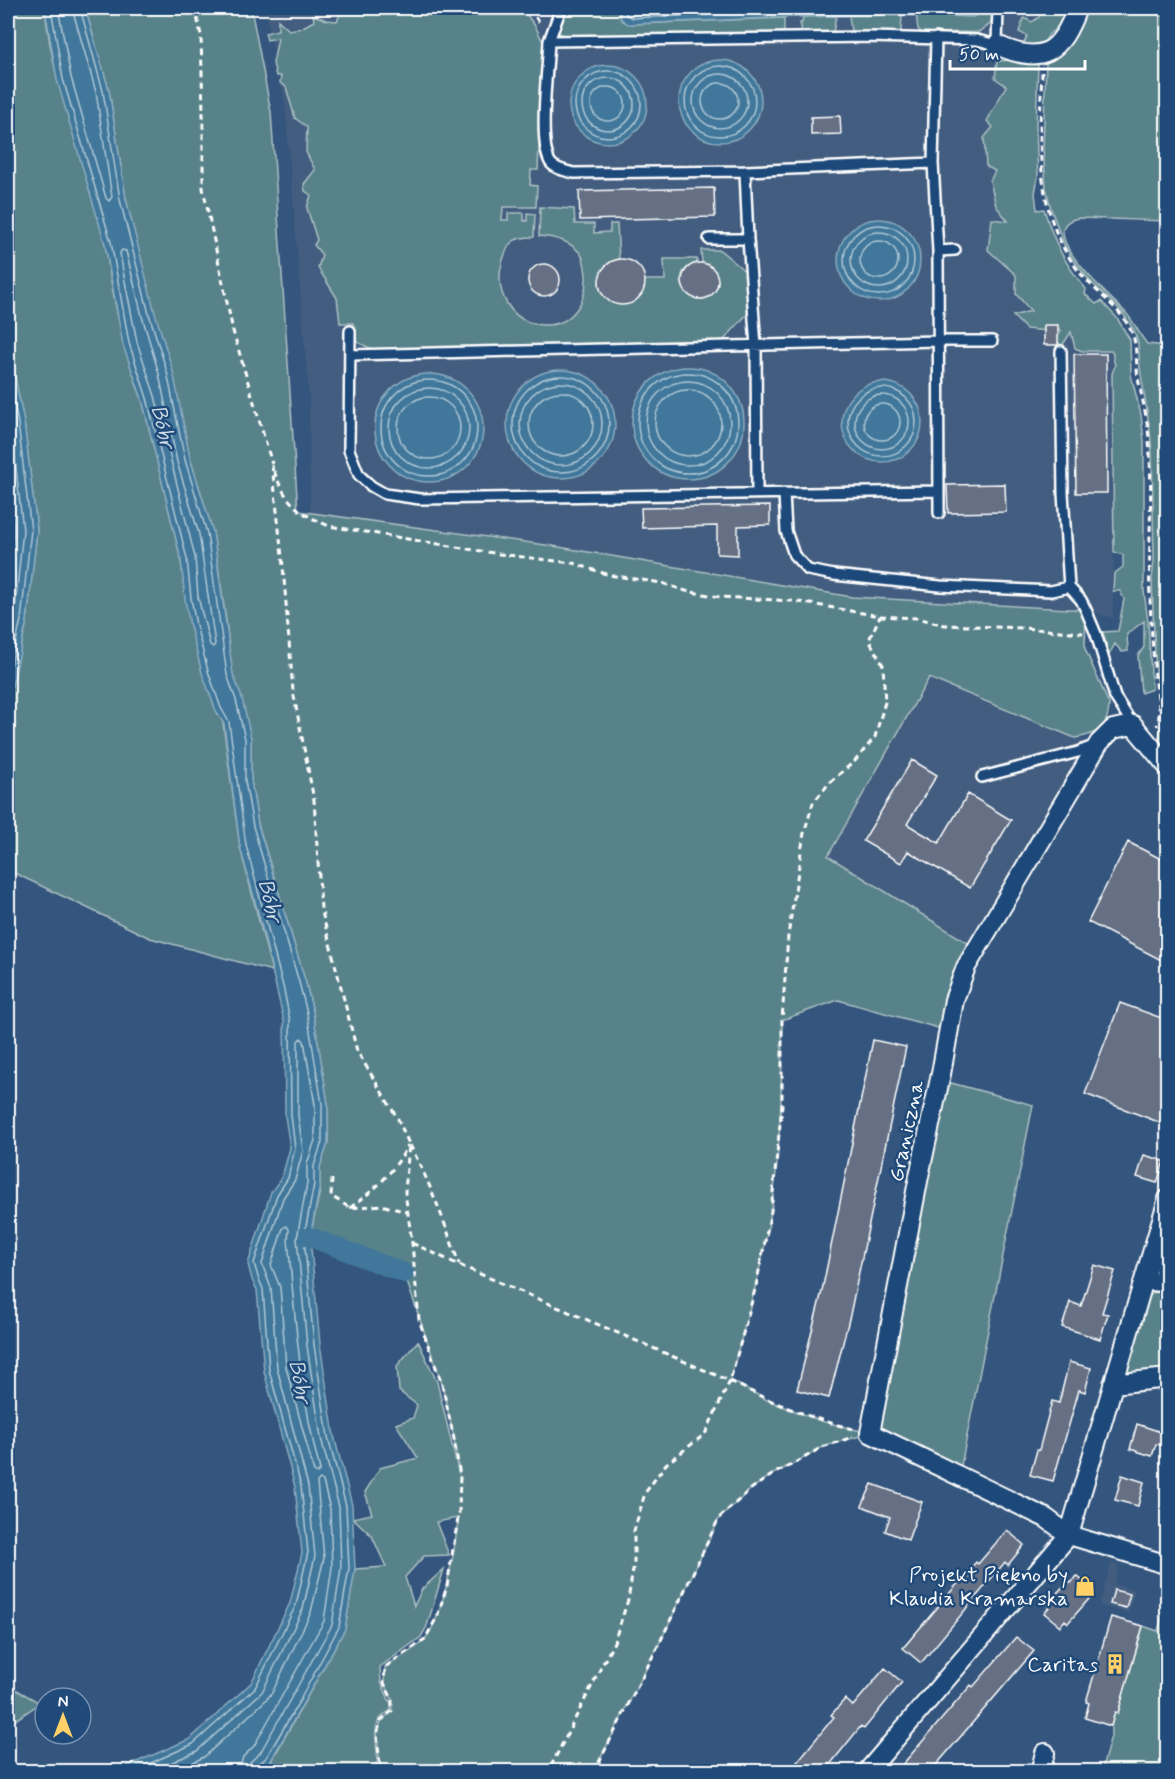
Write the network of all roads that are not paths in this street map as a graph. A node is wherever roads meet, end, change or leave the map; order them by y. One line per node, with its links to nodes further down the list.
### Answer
1 (561, 8): 5 (lane)
2 (998, 8): 6 (lane)
3 (1077, 8): 6 (street)
4 (936, 38): 5 (lane); 6 (lane); 7 (lane)
5 (549, 41): 8 (lane)
6 (997, 45)
7 (933, 163): 8 (lane); 12 (lane)
8 (745, 171): 10 (lane)
9 (709, 239): 10 (lane)
10 (748, 239): 16 (lane)
11 (955, 250): 12 (lane)
12 (938, 251): 14 (lane)
13 (350, 331): 18 (lane)
14 (938, 341): 15 (lane); 16 (lane); 19 (lane)
15 (992, 341)
16 (756, 346): 18 (lane); 20 (lane)
17 (1061, 351): 23 (lane)
18 (350, 355): 20 (lane)
19 (939, 491): 21 (lane); 22 (lane)
20 (757, 493): 21 (lane)
21 (784, 494): 23 (lane)
22 (939, 513)
23 (1069, 587): 24 (lane)
24 (1133, 725): 25 (street, Graniczna); 26 (street)
25 (1100, 743): 27 (lane); 33 (street, Graniczna)
26 (1167, 767)
27 (982, 777)
28 (1167, 1199): 29 (street)
29 (1144, 1280): 30 (street); 32 (street)
30 (1167, 1283)
31 (1167, 1377): 32 (street)
32 (1113, 1384): 33 (street)
33 (1069, 1535): 34 (street); 35 (street)
34 (1167, 1565)
35 (867, 1772)

